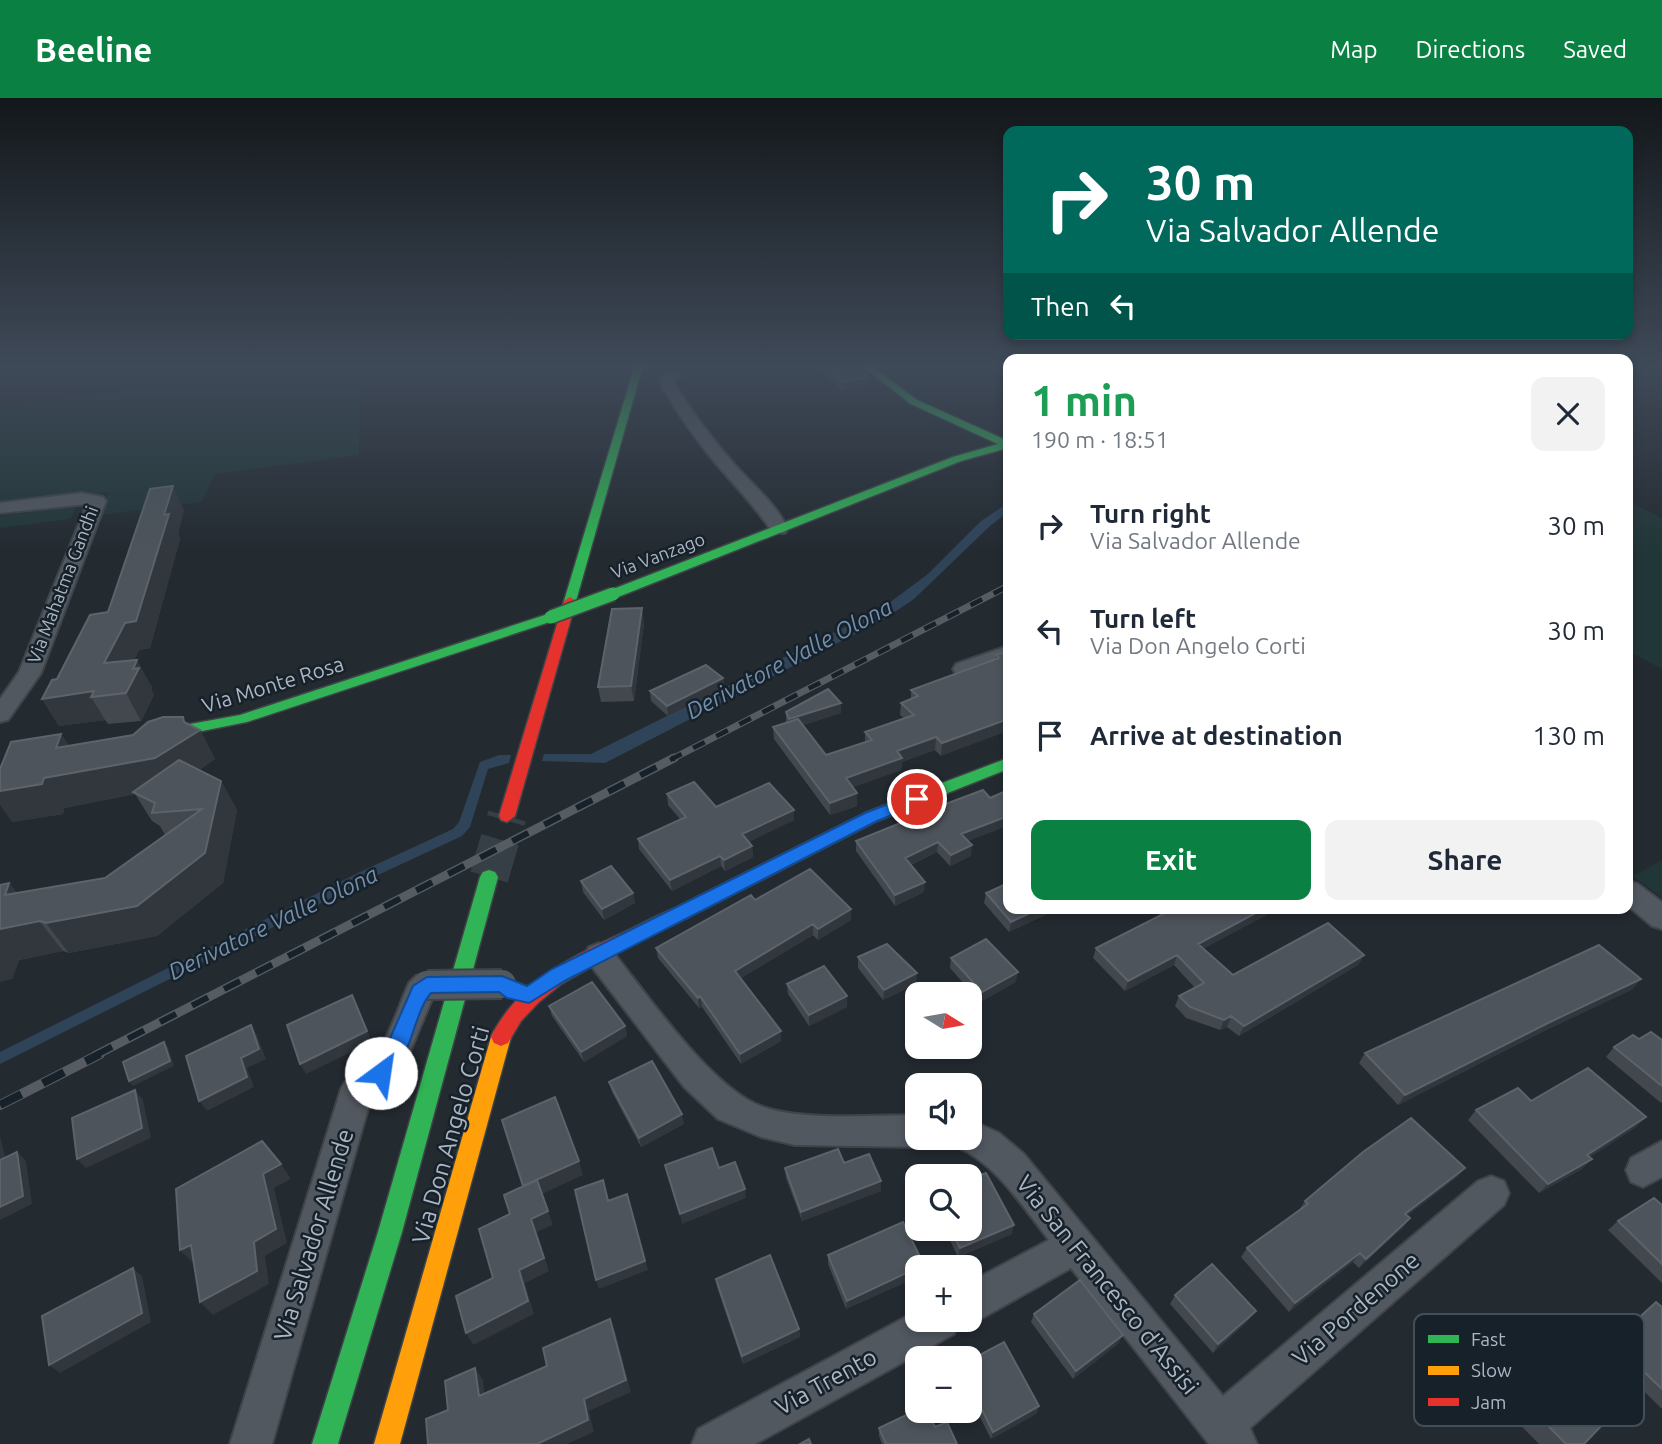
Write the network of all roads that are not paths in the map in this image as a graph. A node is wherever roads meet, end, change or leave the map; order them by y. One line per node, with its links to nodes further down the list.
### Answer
1 (621, 428): 14 (street)
2 (697, 428): 7 (street)
3 (968, 428): 4 (street)
4 (1003, 443)
5 (1003, 446): 7 (street, Via Vanzago)
6 (0, 508): 11 (street, Via Mahatma Gandhi)
7 (779, 529): 8 (street, Via Vanzago, bridge)
8 (551, 617): 12 (street, Via Monte Rosa)
9 (1003, 654): 10 (street)
10 (964, 668)
11 (0, 715)
12 (130, 739)
13 (1003, 765): 18 (street, Via Don Angelo Corti)
14 (508, 816)
15 (489, 877): 28 (street)
16 (1633, 895): 17 (street)
17 (1662, 918)
18 (599, 955): 19 (street, Via Don Angelo Corti); 20 (street)
19 (516, 990): 27 (street, Via Salvador Allende, bridge); 29 (street, Via Don Angelo Corti)
20 (905, 1131)
21 (982, 1142): 23 (street, Via San Francesco d'Assisi)
22 (1491, 1193): 26 (street, Via Pordenone)
23 (1076, 1245): 24 (street); 26 (street, Via San Francesco d'Assisi)
24 (982, 1296)
25 (918, 1332): 30 (street, Via Trento)
26 (1228, 1435)
27 (251, 1444)
28 (325, 1444)
29 (387, 1444)
30 (713, 1444)

